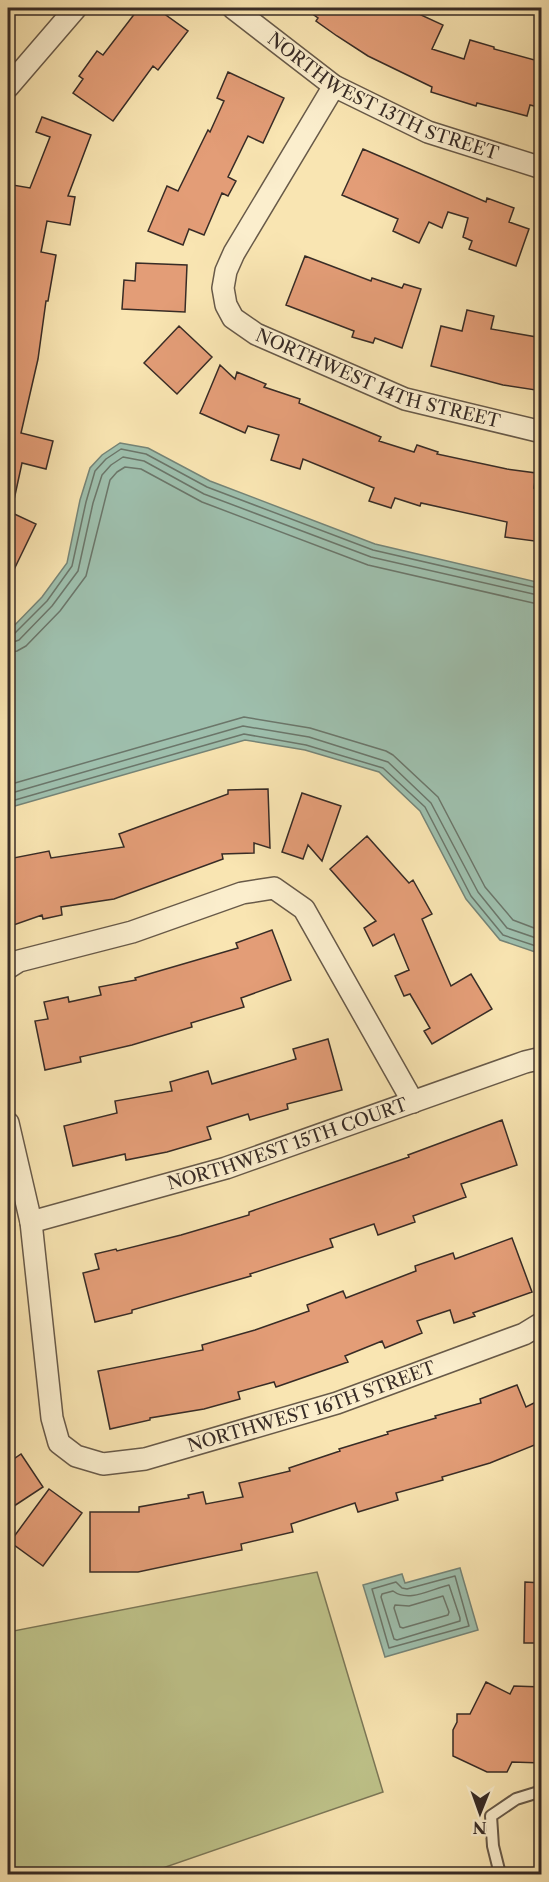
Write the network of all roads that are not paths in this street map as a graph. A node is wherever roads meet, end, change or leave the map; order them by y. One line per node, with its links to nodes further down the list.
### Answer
1 (76, 8): 4 (street)
2 (233, 8): 3 (street, NORTHWEST 13TH STREET)
3 (334, 86): 5 (street, NORTHWEST 13TH STREET); 6 (street, NORTHWEST 14TH STREET)
4 (8, 87)
5 (542, 168)
6 (542, 432)
7 (8, 968): 9 (street)
8 (542, 1058): 9 (street, NORTHWEST 15TH COURT)
9 (413, 1102): 11 (street, NORTHWEST 15TH COURT)
10 (8, 1123): 11 (street)
11 (31, 1222): 12 (street, NORTHWEST 16TH STREET)
12 (542, 1323)
13 (542, 1791): 14 (lane)
14 (500, 1875)

